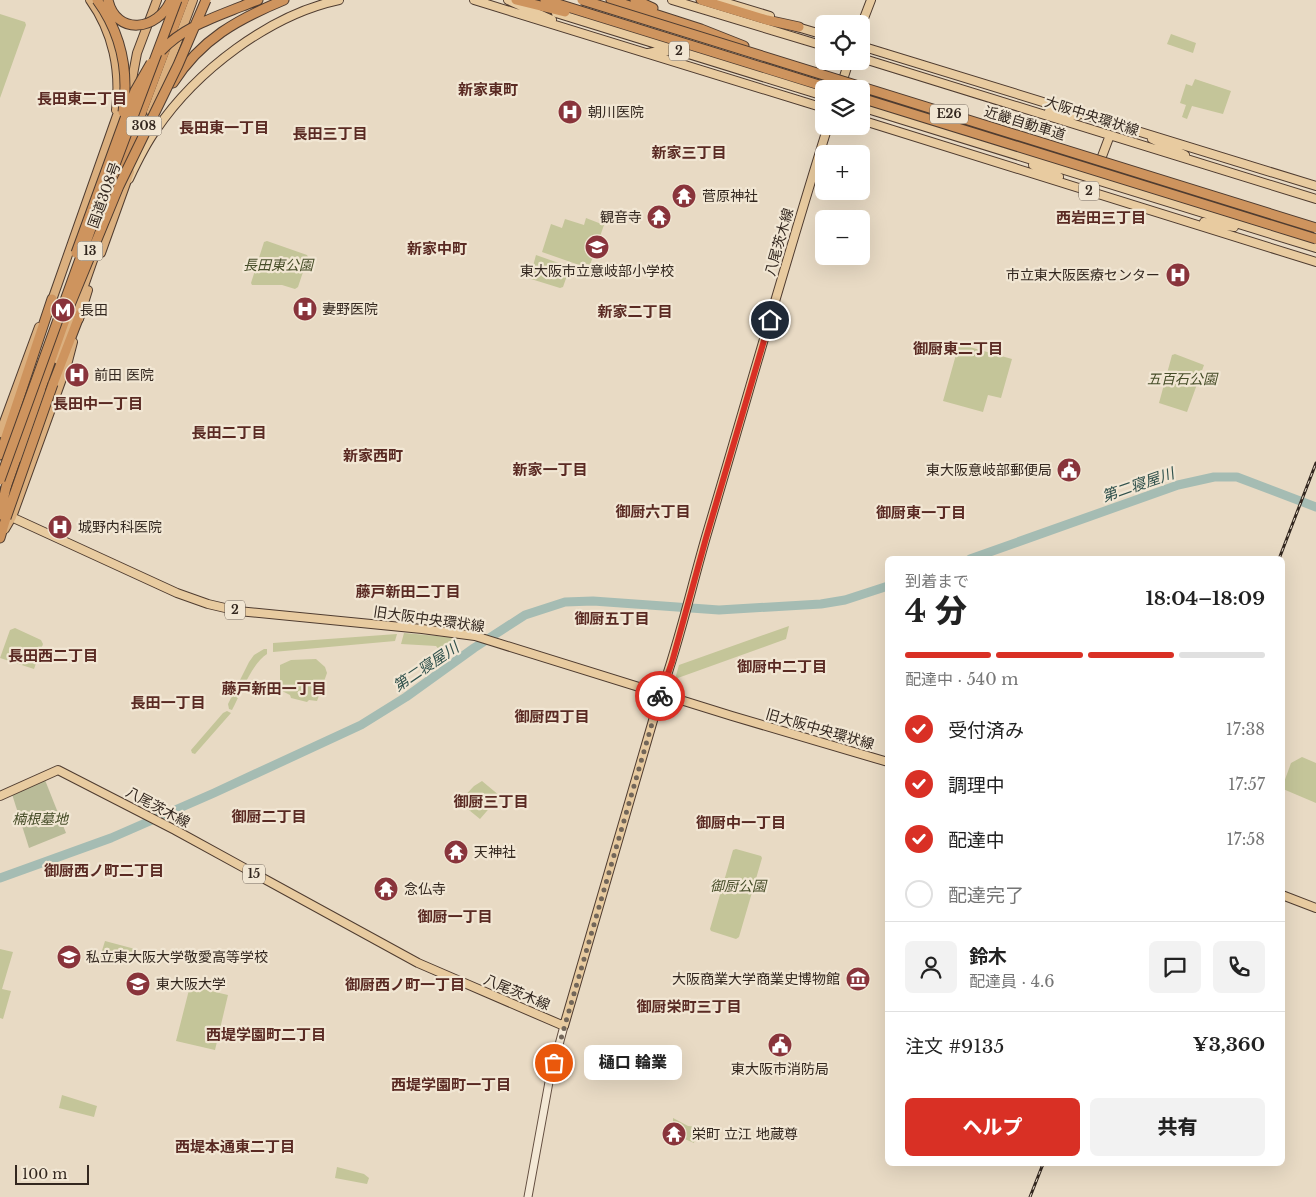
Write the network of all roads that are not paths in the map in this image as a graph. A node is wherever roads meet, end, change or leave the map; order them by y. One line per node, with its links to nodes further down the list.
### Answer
1 (90, 0): 53 (highway)
2 (97, 0): 53 (highway, bridge)
3 (108, 0): 5 (highway, bridge)
4 (156, 0): 34 (highway, 国道308号 / 308)
5 (171, 0)
6 (177, 0): 68 (highway, 13, bridge)
7 (184, 0): 68 (highway, 13, bridge)
8 (192, 0): 44 (highway, 国道308号 / 308)
9 (206, 0): 50 (highway, bridge)
10 (256, 0): 53 (highway, bridge)
11 (284, 0): 50 (highway, bridge)
12 (339, 0): 60 (main road)
13 (474, 0): 27 (main road, 2)
14 (508, 0): 27 (main road); 33 (main road, 2)
15 (516, 0): 29 (highway)
16 (545, 0): 29 (highway)
17 (582, 0): 37 (highway, 近畿自動車道 / E26, bridge)
18 (611, 0): 26 (highway)
19 (635, 0): 26 (highway)
20 (672, 0): 25 (main road)
21 (699, 0): 25 (main road); 28 (highway)
22 (717, 0): 28 (main road)
23 (871, 0): 24 (main road)
24 (865, 15)
25 (747, 21): 31 (main road)
26 (688, 24): 38 (highway, bridge)
27 (565, 27): 35 (main road, 2)
28 (799, 27): 30 (main road)
29 (638, 29): 39 (highway)
30 (815, 31)
31 (815, 43)
32 (870, 49): 47 (main road)
33 (683, 52): 35 (main road); 40 (main road, 2)
34 (137, 53): 53 (highway, 308); 72 (highway, 国道308号 / 308)
35 (646, 53): 45 (main road, 2)
36 (870, 61): 43 (main road, 大阪中央環状線)
37 (827, 80)
38 (829, 80)
39 (815, 84)
40 (815, 93)
41 (870, 93): 63 (highway, 近畿自動車道 / E26, bridge)
42 (870, 101): 64 (highway, 近畿自動車道 / E26, bridge)
43 (1008, 102): 47 (main road); 52 (main road, 大阪中央環状線)
44 (154, 104): 60 (highway, 308); 75 (highway, 国道308号 / 308)
45 (815, 105)
46 (870, 110): 54 (main road, 2)
47 (1101, 119): 49 (main road)
48 (870, 123): 58 (main road, 2)
49 (1130, 128): 55 (main road); 57 (main road)
50 (144, 133): 68 (highway, bridge)
51 (825, 135): 78 (main road, 八尾茨木線)
52 (1110, 135): 55 (main road, 大阪中央環状線); 56 (main road)
53 (114, 136): 67 (highway, 308); 68 (highway, bridge)
54 (1014, 156): 56 (main road, 2); 58 (main road)
55 (1206, 166): 59 (main road, 大阪中央環状線)
56 (1093, 180): 62 (main road, 2)
57 (1316, 186)
58 (1084, 189): 61 (main road, 2)
59 (1316, 199)
60 (117, 208): 69 (highway, 308)
61 (1170, 216): 62 (main road); 66 (main road, 2)
62 (1249, 228): 65 (main road, 2)
63 (1316, 228)
64 (1316, 239)
65 (1316, 248)
66 (1316, 262)
67 (52, 299): 70 (highway, 308); 71 (highway)
68 (67, 304): 73 (highway, 13, bridge)
69 (80, 314): 76 (highway, 308); 77 (highway, bridge)
70 (0, 433)
71 (0, 455)
72 (0, 472)
73 (3, 484): 74 (highway, 13, bridge); 75 (highway, bridge)
74 (0, 503)
75 (0, 513): 76 (main road, 旧大阪中央環状線 / 2)
76 (12, 517): 77 (highway, 308); 78 (main road, 旧大阪中央環状線 / 2)
77 (0, 539)
78 (661, 693): 79 (main road, 旧大阪中央環状線 / 2); 83 (main road, 八尾茨木線)
79 (885, 761)
80 (0, 796): 83 (main road, 八尾茨木線 / 15)
81 (1285, 896): 82 (main road)
82 (1316, 908)
83 (564, 1026): 84 (main road)
84 (528, 1197)

